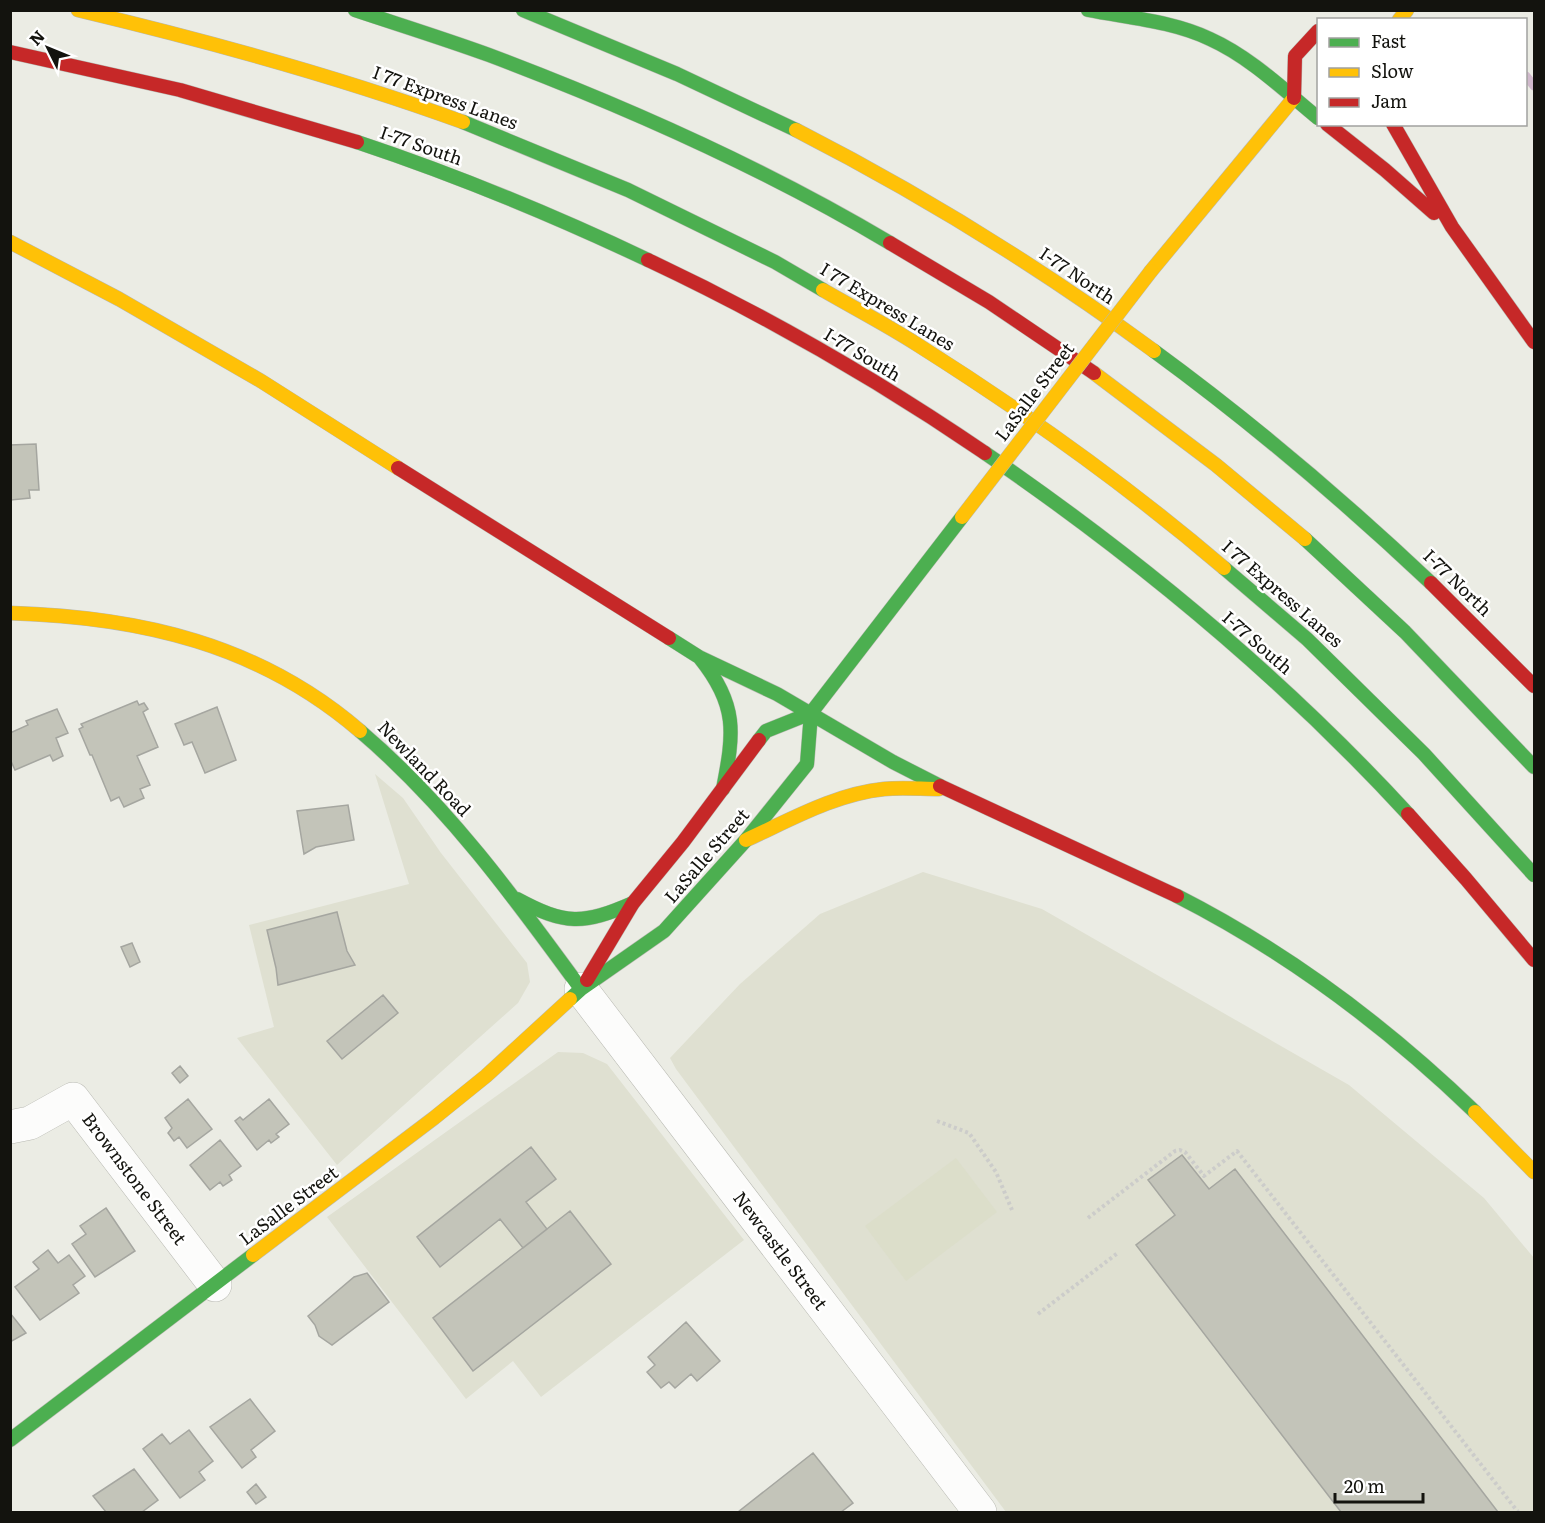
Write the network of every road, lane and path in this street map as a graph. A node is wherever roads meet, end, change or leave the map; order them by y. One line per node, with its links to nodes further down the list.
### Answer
1 (78, 10): 23 (main road, I 77 Express Lanes)
2 (355, 10): 19 (main road)
3 (523, 10): 17 (main road, I-77 North)
4 (1088, 10): 8 (main road)
5 (1317, 32): 8 (main road)
6 (10, 52): 26 (main road, I-77 South)
7 (1310, 96): 8 (main road)
8 (1294, 98): 9 (main road); 18 (main road, LaSalle Street, bridge)
9 (1317, 117)
10 (1330, 126): 12 (main road)
11 (1394, 126): 12 (main road)
12 (1452, 227): 14 (main road)
13 (10, 242): 16 (main road)
14 (1534, 342)
15 (10, 612): 24 (main road, Newland Road)
16 (699, 657): 18 (main road); 20 (main road)
17 (1534, 686)
18 (811, 713): 20 (main road, LaSalle Street); 21 (main road); 22 (main road, LaSalle Street)
19 (1534, 767)
20 (723, 789): 25 (main road, LaSalle Street)
21 (947, 790): 22 (main road); 30 (main road)
22 (746, 840): 27 (main road, LaSalle Street)
23 (1534, 875)
24 (511, 896): 25 (main road); 27 (main road, Newland Road)
25 (633, 903): 27 (main road, LaSalle Street)
26 (1534, 960)
27 (581, 989): 34 (main road, LaSalle Street); 37 (street, Newcastle Street)
28 (937, 1121): 31 (path)
29 (10, 1127): 34 (street, Brownstone Street)
30 (1534, 1172)
31 (1012, 1210)
32 (1088, 1218): 38 (path)
33 (1119, 1252): 35 (path)
34 (215, 1285): 36 (main road, LaSalle Street)
35 (1038, 1314)
36 (10, 1440)
37 (980, 1512)
38 (1518, 1512)

